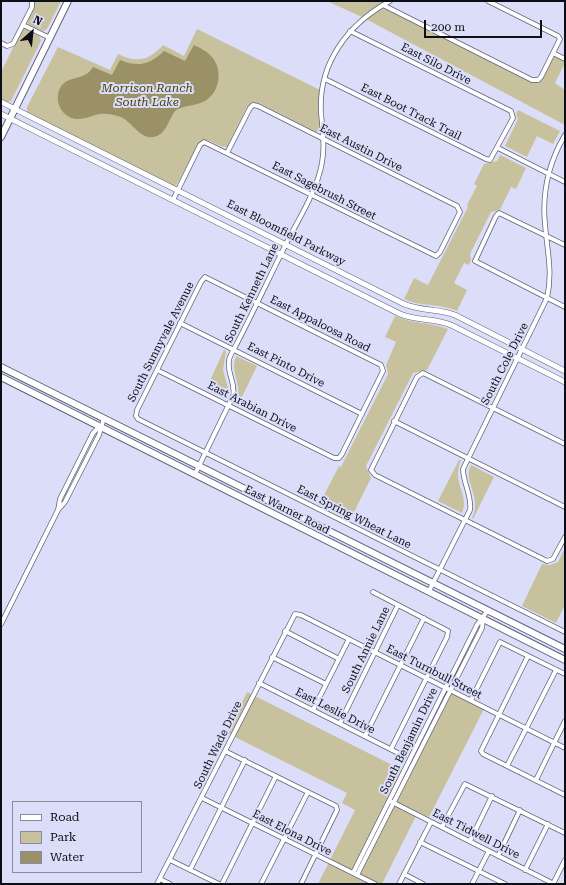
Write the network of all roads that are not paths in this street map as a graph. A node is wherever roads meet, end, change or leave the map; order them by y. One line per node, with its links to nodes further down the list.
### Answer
1 (68, 1): 8 (main road)
2 (390, 1): 5 (street, South Kenneth Lane)
3 (488, 1): 10 (street)
4 (32, 2): 6 (street)
5 (383, 5): 7 (street, South Kenneth Lane); 10 (street)
6 (23, 24): 8 (street); 9 (street)
7 (350, 31): 12 (street, South Kenneth Lane); 20 (street, East Silo Drive)
8 (50, 38): 14 (main road)
9 (1, 43)
10 (553, 53): 11 (street)
11 (565, 59)
12 (325, 79): 19 (street, South Kenneth Lane); 20 (street, East Boot Track Trail)
13 (1, 102): 14 (street, East Bloomfield Parkway)
14 (15, 109): 16 (main road); 24 (street, East Bloomfield Parkway)
15 (1, 114): 16 (street, East Bloomfield Parkway)
16 (10, 118): 18 (main road); 26 (street, East Bloomfield Parkway)
17 (565, 135): 22 (street, South Cole Drive)
18 (1, 137)
19 (325, 140): 21 (street, East Austin Drive); 25 (street, South Kenneth Lane); 31 (street, East Austin Drive)
20 (498, 148): 22 (street)
21 (227, 153): 24 (street, East Sagebrush Street); 25 (street, East Sagebrush Street)
22 (548, 173): 23 (street); 27 (street, South Cole Drive)
23 (565, 182)
24 (177, 190): 26 (street); 28 (street, East Bloomfield Parkway)
25 (311, 195): 28 (street, South Kenneth Lane); 31 (street, East Sagebrush Street)
26 (173, 200): 30 (street, East Bloomfield Parkway)
27 (547, 236): 29 (street); 33 (street, South Cole Drive); 33 (street)
28 (286, 245): 30 (street, South Kenneth Lane); 38 (street, East Bloomfield Parkway)
29 (565, 245)
30 (281, 254): 34 (street, South Kenneth Lane); 39 (street, East Bloomfield Parkway)
31 (436, 256)
32 (205, 277): 34 (street, East Appaloosa Road); 36 (street, South Sunnyvale Avenue)
33 (547, 298): 35 (street); 38 (street, South Cole Drive)
34 (257, 302): 37 (street, South Kenneth Lane); 49 (street, East Appaloosa Road)
35 (565, 307)
36 (180, 323): 37 (street, East Pinto Drive); 41 (street, South Sunnyvale Avenue)
37 (234, 349): 47 (street, South Kenneth Lane); 49 (street, East Pinto Drive)
38 (522, 350): 39 (street, South Cole Drive); 42 (street, East Bloomfield Parkway)
39 (518, 358): 45 (street, East Bloomfield Parkway); 48 (street, South Cole Drive)
40 (1, 367): 43 (main road, East Warner Road)
41 (157, 370): 47 (street, East Arabian Drive); 50 (street, South Sunnyvale Avenue)
42 (565, 371)
43 (17, 375): 46 (main road); 51 (main road, East Warner Road)
44 (1, 377): 46 (main road, East Warner Road)
45 (565, 382)
46 (13, 383): 53 (main road, East Warner Road)
47 (229, 405): 49 (street, East Arabian Drive); 55 (street, South Kenneth Lane)
48 (493, 409): 52 (street); 54 (street); 56 (street, South Cole Drive)
49 (362, 414)
50 (136, 416): 55 (street, East Spring Wheat Lane)
51 (104, 418): 53 (street); 57 (main road, East Warner Road)
52 (394, 421): 56 (street); 60 (street)
53 (100, 426): 58 (main road, East Warner Road); 73 (street)
54 (565, 444)
55 (206, 453): 57 (street, South Kenneth Lane); 64 (street, East Spring Wheat Lane)
56 (468, 458): 59 (street); 60 (street, South Cole Drive)
57 (199, 466): 58 (street, South Kenneth Lane); 61 (main road, East Warner Road)
58 (195, 474): 63 (main road, East Warner Road)
59 (565, 507)
60 (465, 520): 62 (street); 64 (street, South Cole Drive)
61 (330, 532): 63 (main road); 65 (main road, East Warner Road)
62 (565, 537)
63 (326, 541): 66 (main road, East Warner Road)
64 (440, 570): 65 (street, South Cole Drive); 75 (street, East Spring Wheat Lane)
65 (433, 583): 66 (street, South Cole Drive); 69 (main road, East Warner Road)
66 (429, 591): 72 (main road, East Warner Road)
67 (373, 592): 68 (street)
68 (398, 605): 71 (street); 78 (street, South Annie Lane)
69 (488, 610): 72 (street, South Benjamin Drive); 77 (main road, East Warner Road)
70 (294, 614): 74 (street, South Wade Drive); 76 (street, East Turnbull Street)
71 (424, 618): 83 (street); 86 (street)
72 (483, 619): 82 (main road, East Warner Road); 89 (street, South Benjamin Drive)
73 (1, 624)
74 (285, 631): 80 (street, South Wade Drive); 81 (street)
75 (565, 632)
76 (349, 639): 78 (street, East Turnbull Street); 81 (street)
77 (565, 649)
78 (375, 652): 83 (street, East Turnbull Street); 94 (street, South Annie Lane)
79 (528, 656): 84 (street); 90 (street); 92 (street)
80 (272, 657): 87 (street, South Wade Drive); 88 (street)
81 (339, 658): 88 (street)
82 (565, 660)
83 (401, 665): 86 (street, East Turnbull Street); 96 (street)
84 (556, 670): 85 (street); 95 (street)
85 (565, 674)
86 (426, 678): 89 (street, East Turnbull Street); 99 (street)
87 (259, 683): 91 (street, East Leslie Drive); 100 (street, South Wade Drive)
88 (326, 684): 91 (street)
89 (448, 689): 90 (street, East Turnbull Street); 110 (street, South Benjamin Drive)
90 (471, 700): 92 (street, East Turnbull Street)
91 (313, 710): 94 (street, East Leslie Drive)
92 (499, 714): 95 (street, East Turnbull Street); 103 (street)
93 (565, 721): 97 (street)
94 (340, 723): 96 (street, East Leslie Drive)
95 (526, 728): 97 (street, East Turnbull Street); 103 (street)
96 (365, 736): 99 (street, East Leslie Drive)
97 (554, 742): 98 (street, East Turnbull Street); 105 (street)
98 (565, 748)
99 (391, 749): 101 (street, East Leslie Drive)
100 (225, 751): 102 (street); 109 (street, South Wade Drive)
101 (404, 756)
102 (245, 760): 104 (street); 111 (street)
103 (507, 766): 105 (street)
104 (276, 776): 106 (street); 114 (street)
105 (536, 780): 107 (street)
106 (308, 792): 118 (street); 122 (street)
107 (564, 793)
108 (492, 796): 112 (street); 116 (street); 120 (street)
109 (202, 798): 111 (street, East Elona Drive); 124 (street, South Wade Drive)
110 (392, 802): 113 (street, East Tidwell Drive); 129 (street, South Benjamin Drive)
111 (221, 807): 114 (street, East Elona Drive); 126 (street)
112 (520, 810): 115 (street); 123 (street)
113 (431, 822): 116 (street, East Tidwell Drive); 119 (street)
114 (253, 823): 118 (street, East Elona Drive); 135 (street)
115 (548, 824): 117 (street); 127 (street)
116 (442, 827): 120 (street, East Tidwell Drive)
117 (565, 833)
118 (284, 839): 122 (street, East Elona Drive); 136 (street)
119 (420, 842): 128 (street); 130 (street)
120 (470, 842): 121 (street, East Tidwell Drive)
121 (489, 851): 123 (street, East Tidwell Drive); 128 (street)
122 (315, 854): 129 (street, East Elona Drive); 137 (street)
123 (498, 856): 127 (street, East Tidwell Drive)
124 (170, 860): 126 (street); 131 (street, South Wade Drive)
125 (565, 860): 143 (street)
126 (190, 870): 134 (street)
127 (525, 870): 143 (street, East Tidwell Drive)
128 (479, 871): 141 (street); 142 (street)
129 (355, 874): 138 (street, East Elona Drive)
130 (404, 874): 139 (street); 140 (street)
131 (160, 879): 132 (street, South Wade Drive); 133 (street)
132 (158, 884)
133 (170, 884)
134 (219, 884)
135 (222, 884)
136 (261, 884)
137 (301, 884)
138 (375, 884)
139 (399, 884)
140 (423, 884)
141 (472, 884)
142 (505, 884)
143 (553, 884)

